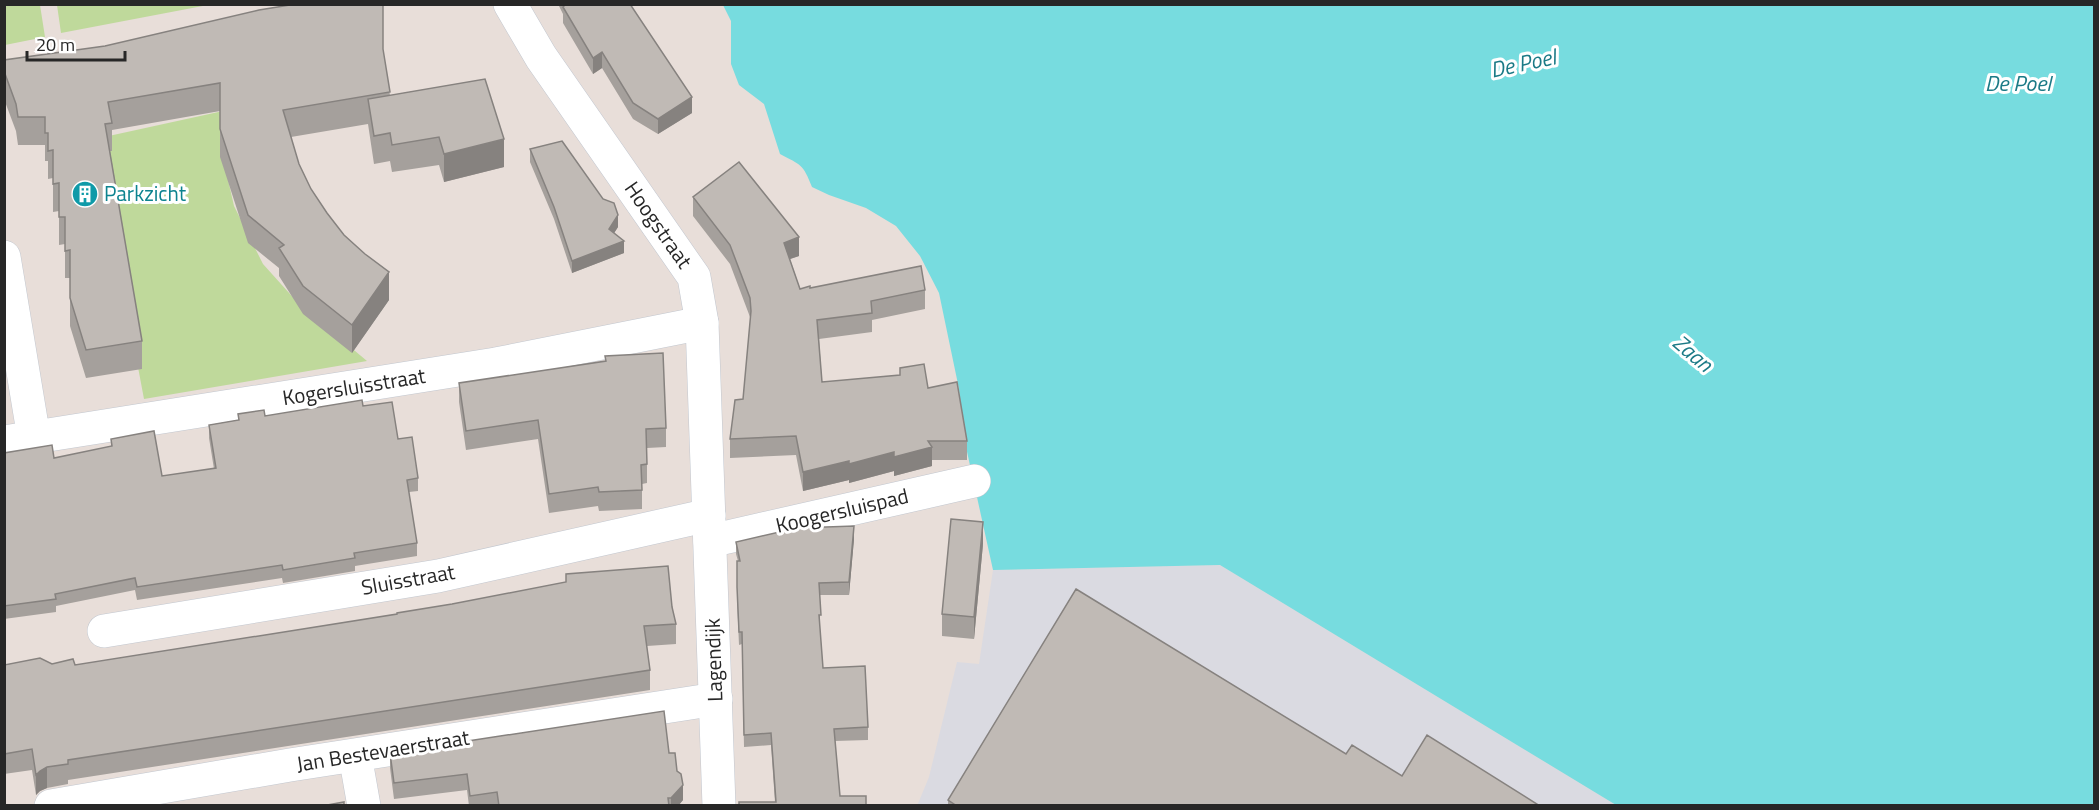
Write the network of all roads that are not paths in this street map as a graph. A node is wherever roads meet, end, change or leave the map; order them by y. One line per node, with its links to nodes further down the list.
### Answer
1 (510, 4): 3 (street, Hoogstraat)
2 (4, 257): 4 (street)
3 (702, 323): 4 (street, Kogersluisstraat); 6 (street, Hoogstraat)
4 (19, 440)
5 (974, 481): 6 (street, Koogersluispad)
6 (709, 528): 7 (street, Sluisstraat); 8 (street, Lagendijk)
7 (104, 632)
8 (716, 699): 9 (street, Jan Bestevaerstraat); 12 (street, Lagendijk)
9 (356, 755): 10 (street, Jan Bestevaerstraat); 11 (street)
10 (51, 806)
11 (364, 806)
12 (719, 806)

